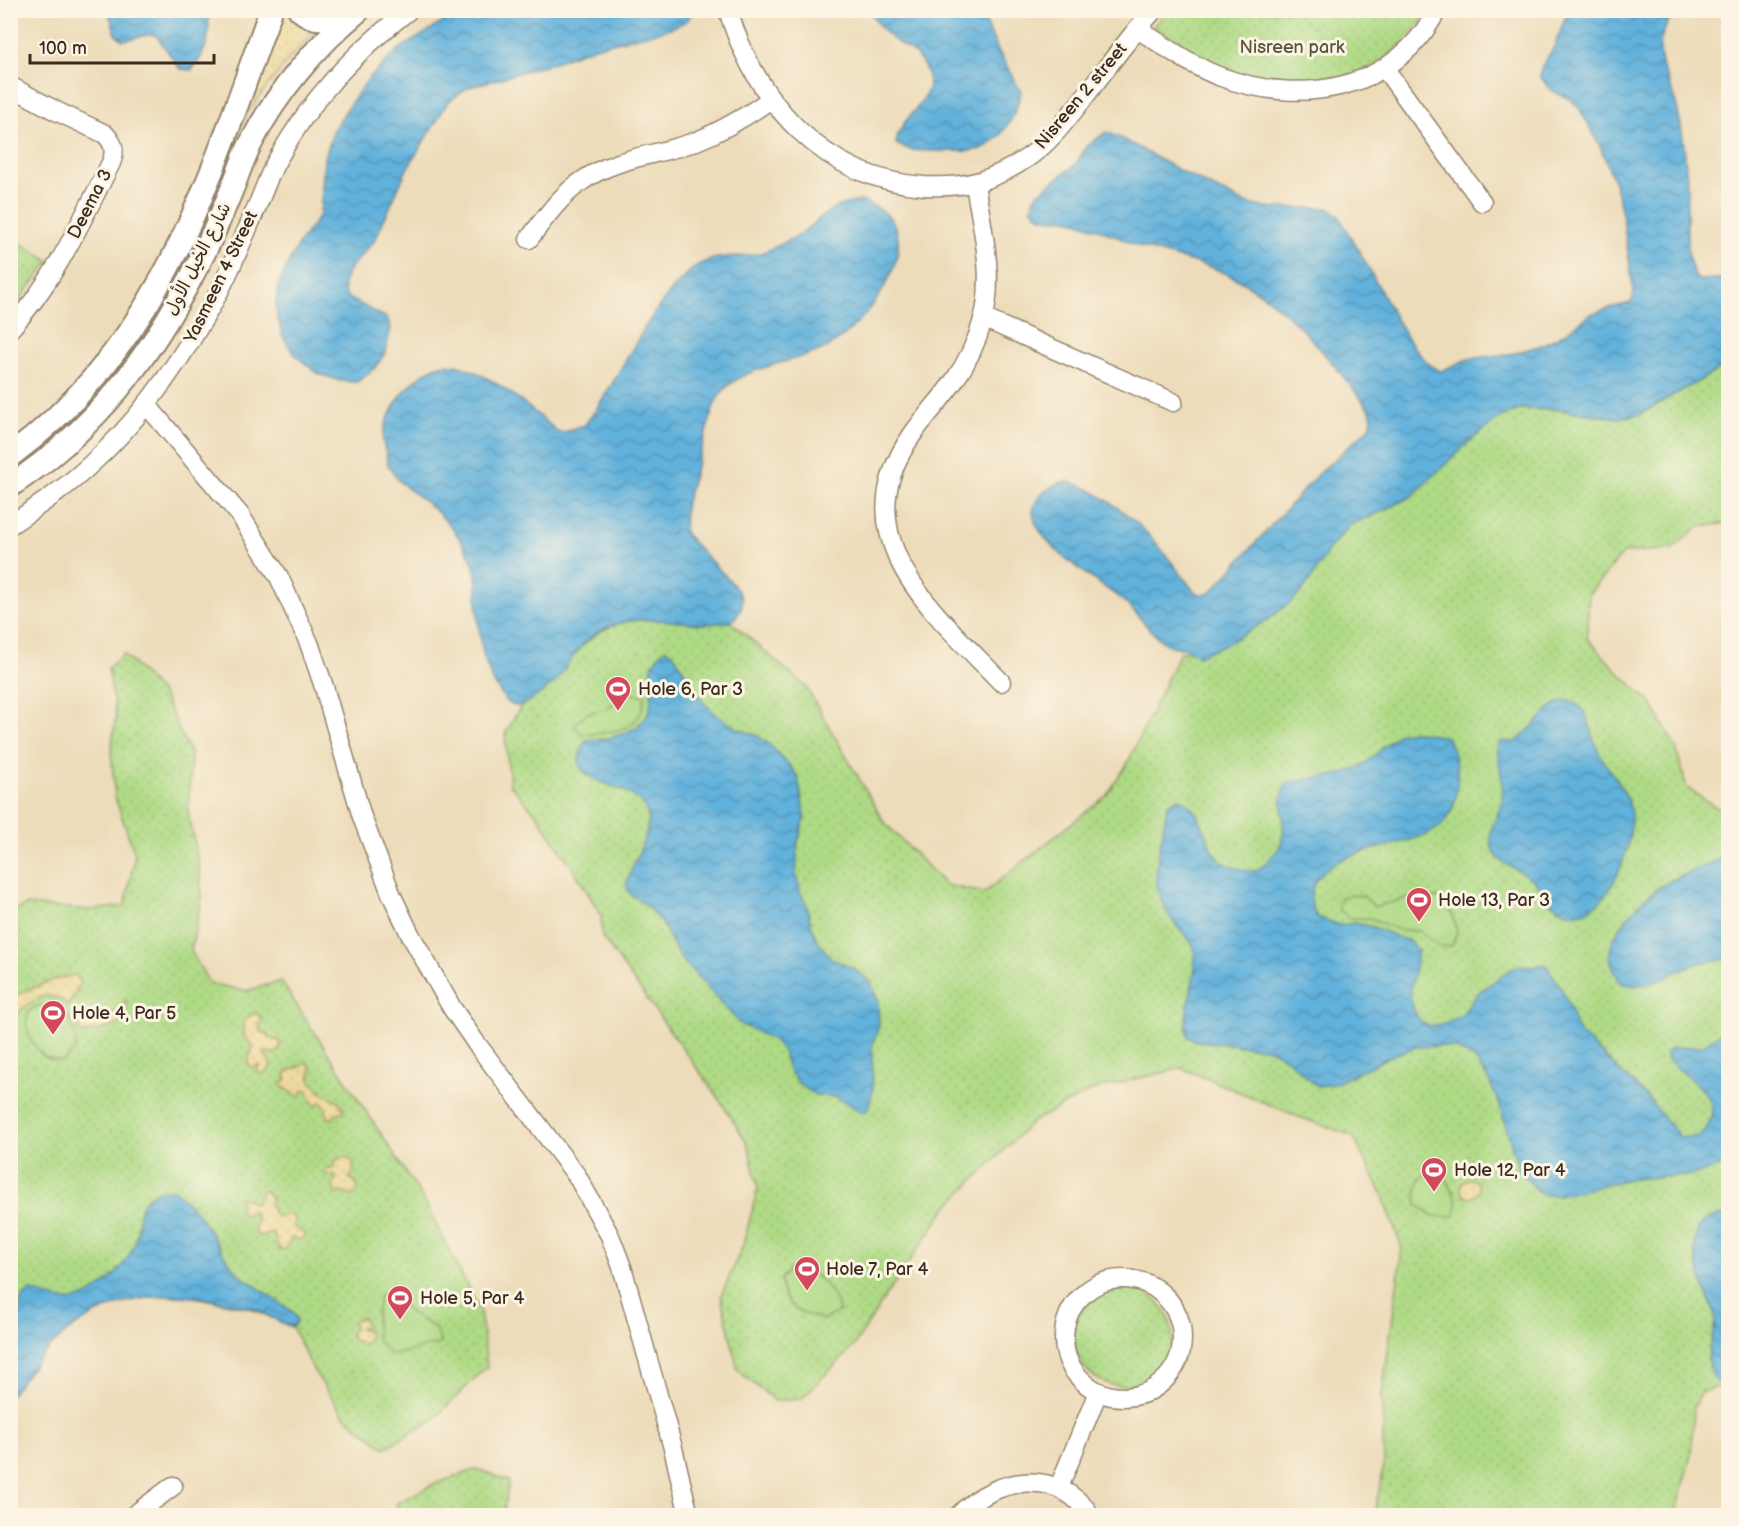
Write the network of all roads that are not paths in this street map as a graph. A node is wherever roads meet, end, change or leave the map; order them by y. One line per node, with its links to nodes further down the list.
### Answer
1 (271, 10): 20 (main road, شارع الخيل الأول)
2 (300, 10): 3 (main road)
3 (347, 10)
4 (359, 10): 21 (main road, شارع الخيل الأول)
5 (409, 10): 19 (street, Yasmeen 4 Street)
6 (728, 10): 12 (street, Nisreen 2 street)
7 (1154, 10): 9 (street, Nisreen 2 street)
8 (1437, 10): 10 (street)
9 (1137, 28): 10 (street); 13 (street, Nisreen 2 street)
10 (1385, 69): 14 (street)
11 (10, 86): 17 (street, Deema 3)
12 (771, 99): 13 (street, Nisreen 2 street); 15 (street)
13 (975, 184): 16 (street)
14 (1482, 202)
15 (529, 239)
16 (983, 318): 18 (street); 23 (street)
17 (10, 329)
18 (1173, 402)
19 (146, 404): 22 (street, Yasmeen 4 Street); 28 (street)
20 (10, 456)
21 (10, 486)
22 (10, 525)
23 (1001, 682)
24 (1098, 1392): 24 (street); 26 (street)
25 (172, 1486): 27 (street)
26 (1059, 1487): 29 (street); 30 (street)
27 (134, 1515)
28 (689, 1515)
29 (958, 1515)
30 (1091, 1515)

